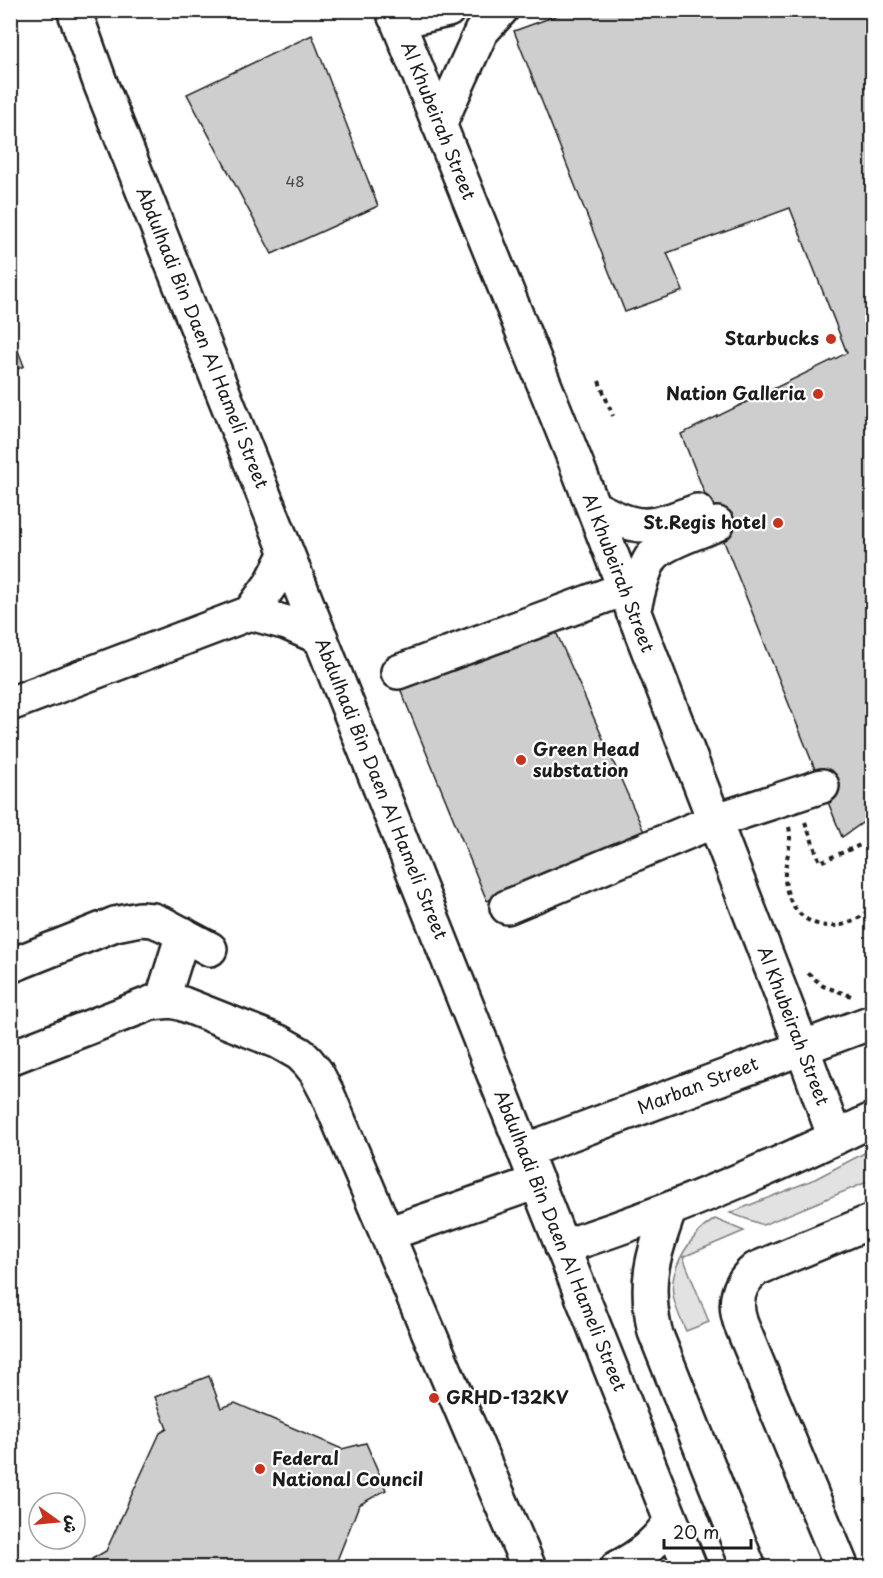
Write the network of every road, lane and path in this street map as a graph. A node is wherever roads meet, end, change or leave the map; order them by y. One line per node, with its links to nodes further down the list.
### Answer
1 (74, 10): 9 (street, Abdulhadi Bin Daen Al Hameli Street)
2 (448, 10): 4 (street)
3 (501, 10): 5 (street)
4 (394, 14): 5 (street, Al Khubeirah Street)
5 (439, 125): 8 (street, Al Khubeirah Street)
6 (599, 381): 7 (path)
7 (614, 416)
8 (593, 507): 10 (street, Al Khubeirah Street); 10 (street)
9 (287, 553): 11 (street); 12 (street, Abdulhadi Bin Daen Al Hameli Street)
10 (629, 600): 13 (street); 17 (street, Al Khubeirah Street)
11 (250, 612): 12 (street); 14 (street)
12 (321, 638): 31 (street, Abdulhadi Bin Daen Al Hameli Street)
13 (398, 672)
14 (10, 704)
15 (822, 786): 17 (street)
16 (804, 820): 19 (path)
17 (714, 821): 20 (street); 27 (street, Al Khubeirah Street)
18 (789, 824): 21 (path)
19 (873, 840)
20 (507, 907)
21 (873, 907)
22 (10, 966): 25 (street)
23 (805, 970): 24 (path)
24 (853, 997)
25 (162, 1001): 28 (street); 35 (street)
26 (873, 1022): 27 (street, Marban Street)
27 (802, 1047): 30 (street, Al Khubeirah Street); 31 (street, Marban Street)
28 (10, 1058)
29 (873, 1119): 30 (street)
30 (835, 1138): 33 (street)
31 (524, 1151): 32 (street, Abdulhadi Bin Daen Al Hameli Street)
32 (537, 1182): 35 (street); 36 (street, Abdulhadi Bin Daen Al Hameli Street)
33 (669, 1211): 36 (street); 41 (street)
34 (873, 1221): 42 (street)
35 (387, 1234): 39 (street)
36 (562, 1247): 37 (street, Abdulhadi Bin Daen Al Hameli Street)
37 (671, 1521): 38 (street); 40 (street, Abdulhadi Bin Daen Al Hameli Street)
38 (626, 1566)
39 (529, 1568)
40 (690, 1568)
41 (749, 1568)
42 (842, 1568)

